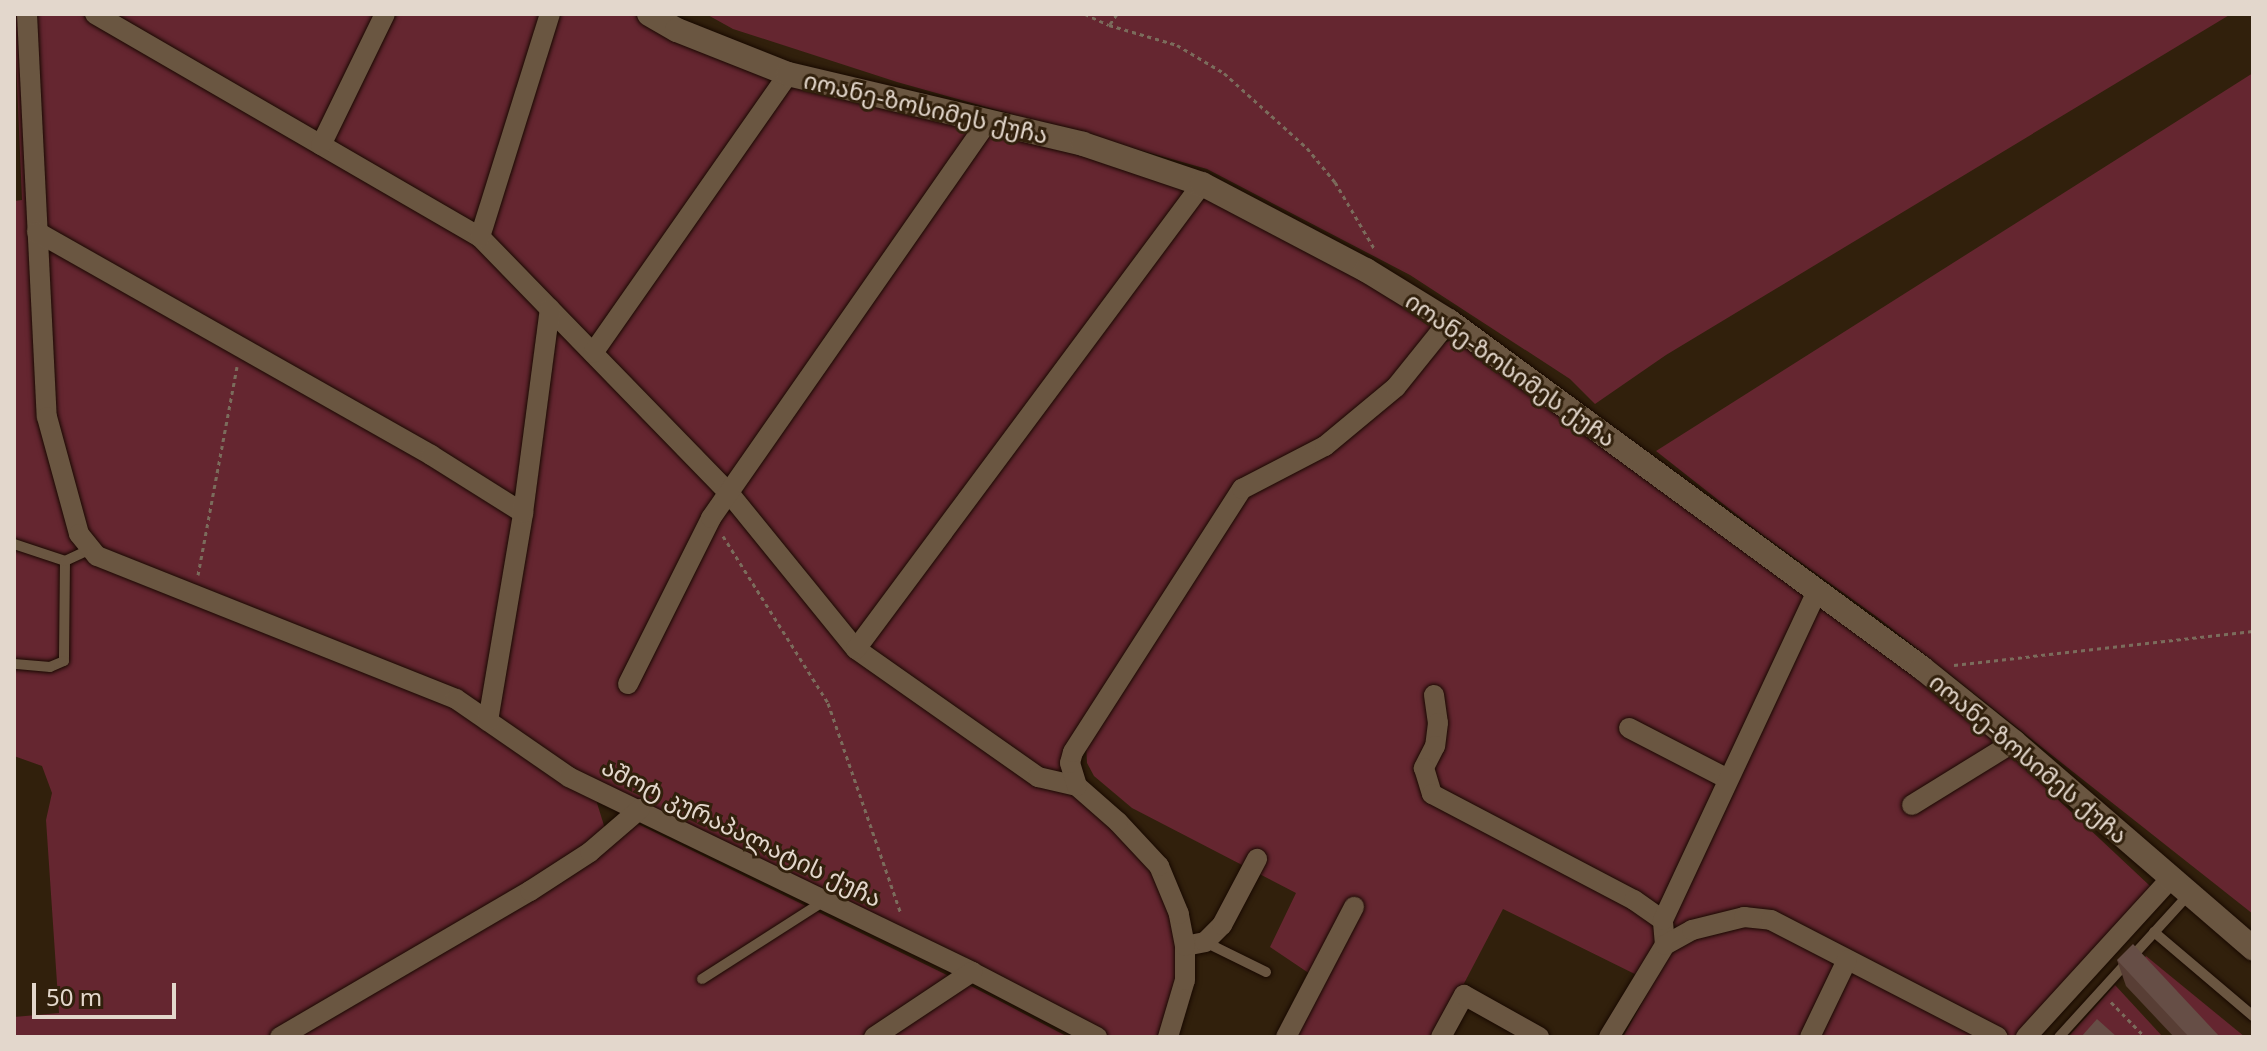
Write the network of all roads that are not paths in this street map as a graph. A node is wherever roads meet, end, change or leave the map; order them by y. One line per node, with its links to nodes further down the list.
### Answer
1 (27, 14): 10 (street)
2 (95, 14): 8 (street)
3 (385, 14): 8 (street)
4 (550, 14): 11 (street)
5 (649, 14): 6 (street, იოანე-ზოსიმეს ქუჩა)
6 (788, 74): 7 (street, იოანე-ზოსიმეს ქუჩა); 14 (street)
7 (987, 122): 9 (street, იოანე-ზოსიმეს ქუჩა); 15 (street)
8 (321, 145): 11 (street)
9 (1202, 184): 13 (street, იოანე-ზოსიმეს ქუჩა); 21 (street)
10 (37, 232): 16 (street); 18 (street)
11 (480, 237): 12 (street)
12 (550, 309): 14 (street); 16 (street)
13 (1449, 321): 20 (street, იოანე-ზოსიმეს ქუჩა); 29 (street)
14 (593, 353): 15 (street)
15 (729, 493): 21 (street); 23 (street)
16 (523, 513): 25 (street)
17 (14, 544): 19 (lane)
18 (91, 549): 19 (lane); 25 (street, აშოტ კურაპალატის ქუჩა)
19 (65, 561): 22 (lane)
20 (1817, 591): 27 (street, იოანე-ზოსიმეს ქუჩა); 28 (street)
21 (856, 649): 29 (street)
22 (14, 664)
23 (628, 684)
24 (1434, 695): 36 (street)
25 (488, 721): 31 (street, აშოტ კურაპალატის ქუჩა)
26 (1629, 728): 28 (street)
27 (2014, 742): 30 (street); 33 (street, იოანე-ზოსიმეს ქუჩა)
28 (1726, 778): 36 (street)
29 (1077, 786): 38 (street)
30 (1912, 805)
31 (640, 809): 34 (street, აშოტ კურაპალატის ქუჩა); 46 (street)
32 (1257, 859): 38 (street)
33 (2180, 886): 37 (lane); 40 (street, იოანე-ზოსიმეს ქუჩა); 56 (street)
34 (824, 901): 42 (street, აშოტ კურაპალატის ქუჩა); 44 (lane)
35 (1354, 907): 50 (street)
36 (1663, 920): 39 (street)
37 (2154, 932): 45 (lane); 57 (lane)
38 (1195, 944): 43 (lane); 49 (street)
39 (1665, 945): 41 (street); 53 (street)
40 (2253, 948)
41 (1847, 960): 54 (street); 55 (street)
42 (972, 972): 47 (street); 48 (street, აშოტ კურაპალატის ქუჩა)
43 (1266, 972)
44 (702, 979)
45 (2253, 1016)
46 (280, 1037)
47 (874, 1037)
48 (1097, 1037)
49 (1168, 1037)
50 (1286, 1037)
51 (1441, 1037): 52 (street)
52 (1539, 1037)
53 (1609, 1037)
54 (1810, 1037)
55 (1998, 1037)
56 (2026, 1037)
57 (2059, 1037)

